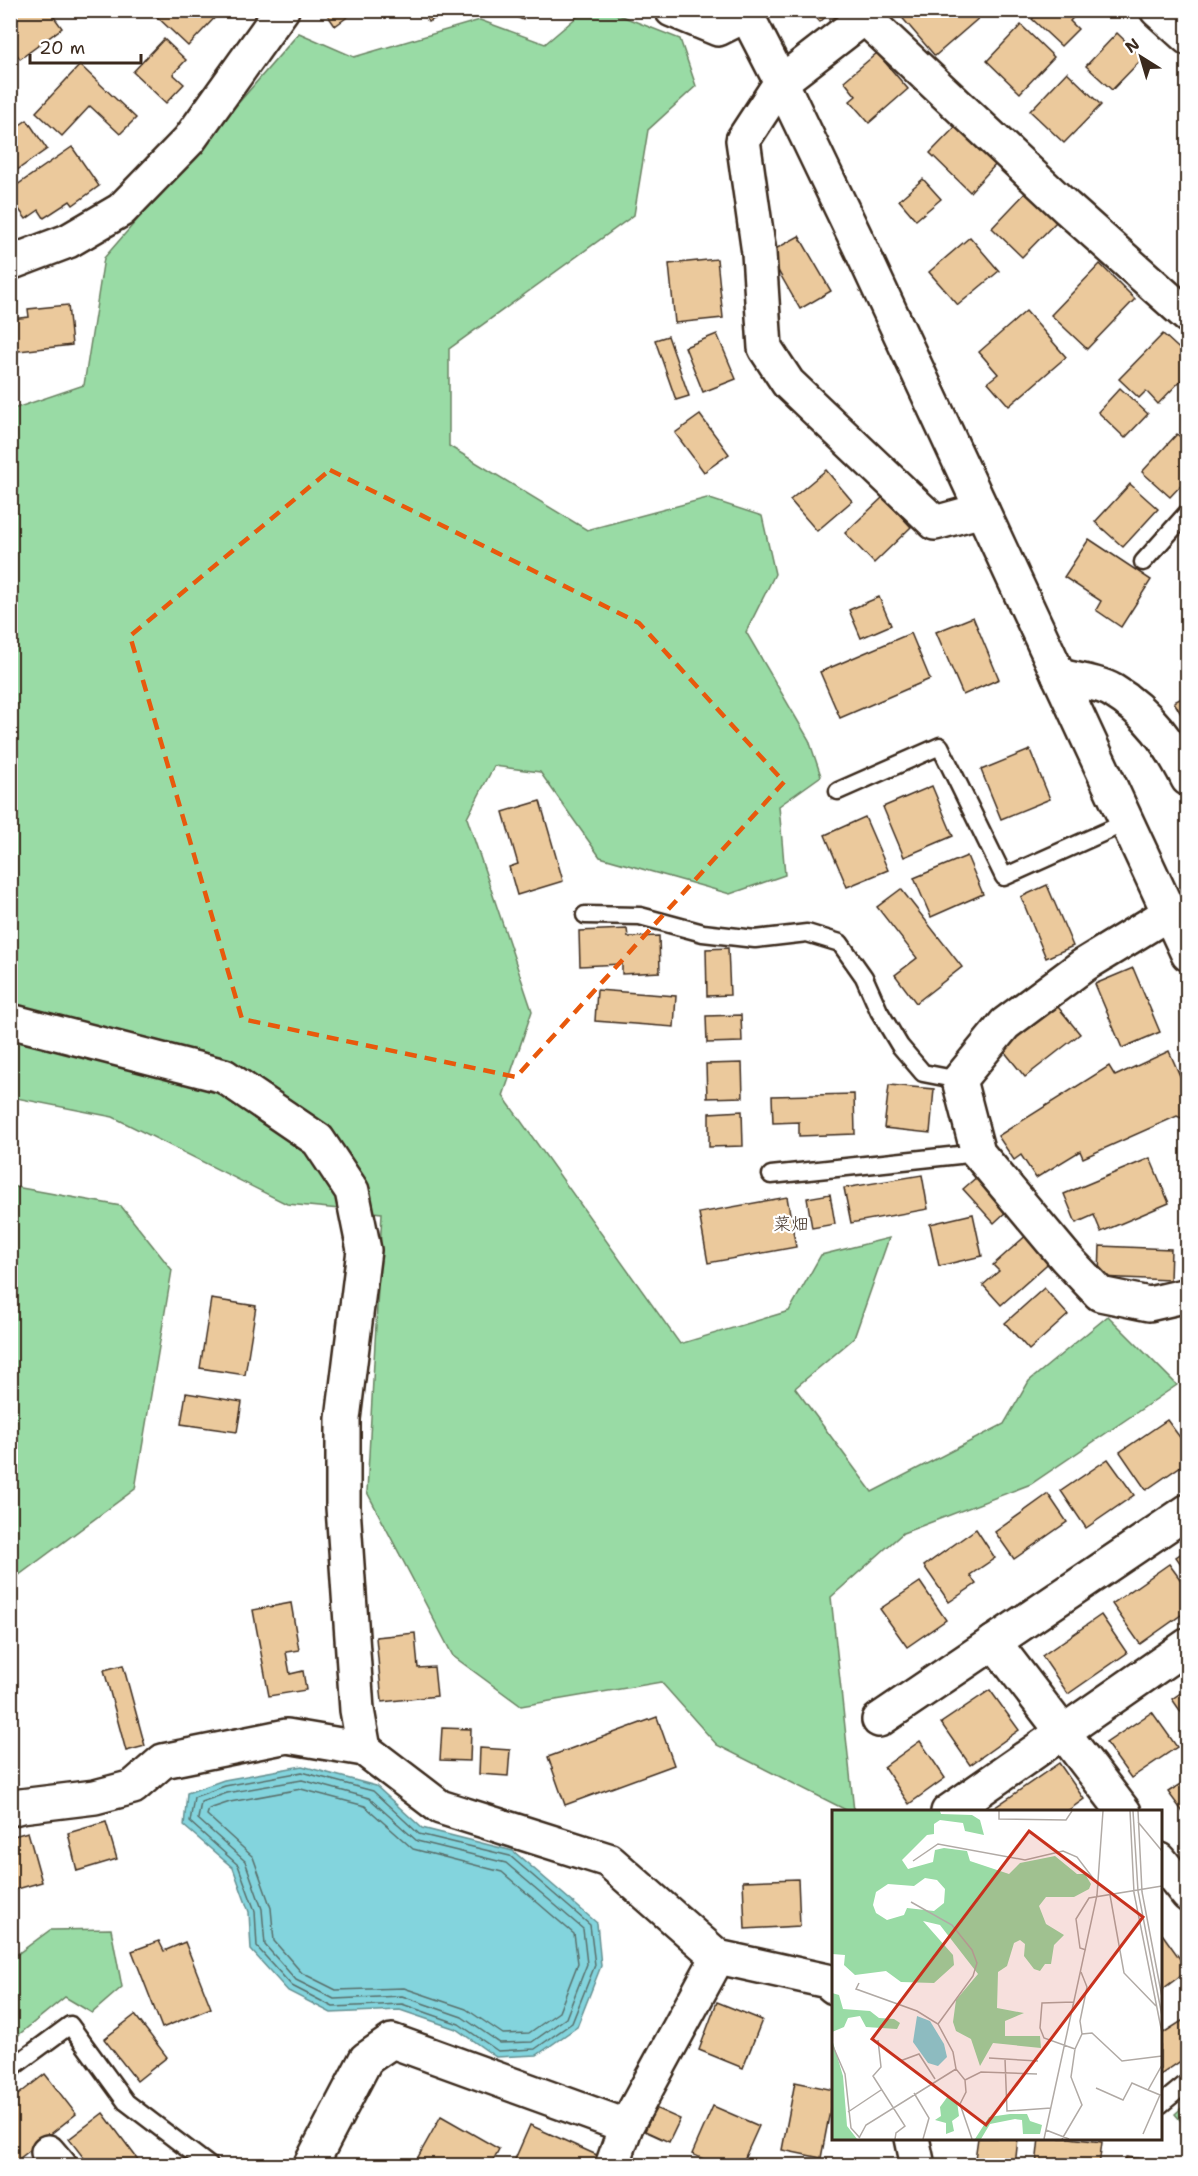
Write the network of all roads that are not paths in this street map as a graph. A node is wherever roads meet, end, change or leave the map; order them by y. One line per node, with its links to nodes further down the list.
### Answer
1 (282, 10): 8 (street)
2 (672, 10): 4 (street)
3 (1157, 10): 6 (street)
4 (745, 13): 7 (street)
5 (870, 14): 7 (street); 9 (street)
6 (1188, 38)
7 (781, 82): 10 (street); 10 (street)
8 (10, 263)
9 (1188, 316)
10 (982, 510): 13 (street)
11 (1188, 512): 12 (lane)
12 (1143, 562)
13 (1059, 676): 14 (street); 16 (street)
14 (1188, 779)
15 (838, 790): 16 (lane)
16 (1127, 822): 17 (street)
17 (1169, 913): 19 (street); 21 (street)
18 (585, 915): 21 (lane)
19 (1188, 954)
20 (10, 1021): 30 (street)
21 (959, 1080): 22 (street)
22 (978, 1153): 23 (lane); 24 (street)
23 (771, 1175)
24 (1188, 1295)
25 (1188, 1511): 26 (street)
26 (994, 1642): 28 (street); 29 (street)
27 (1188, 1645): 29 (street)
28 (879, 1720)
29 (1062, 1732): 32 (street); 33 (street)
30 (364, 1749): 31 (street); 36 (street)
31 (10, 1809)
32 (951, 1810)
33 (1122, 1810)
34 (1162, 1861): 35 (street)
35 (1188, 1895)
36 (718, 1957): 37 (street); 41 (street)
37 (831, 1978)
38 (10, 2069): 43 (lane)
39 (1188, 2082): 40 (lane)
40 (1162, 2104)
41 (626, 2126): 44 (street); 45 (street)
42 (912, 2140): 46 (street)
43 (210, 2166)
44 (310, 2166)
45 (612, 2166)
46 (918, 2166)

